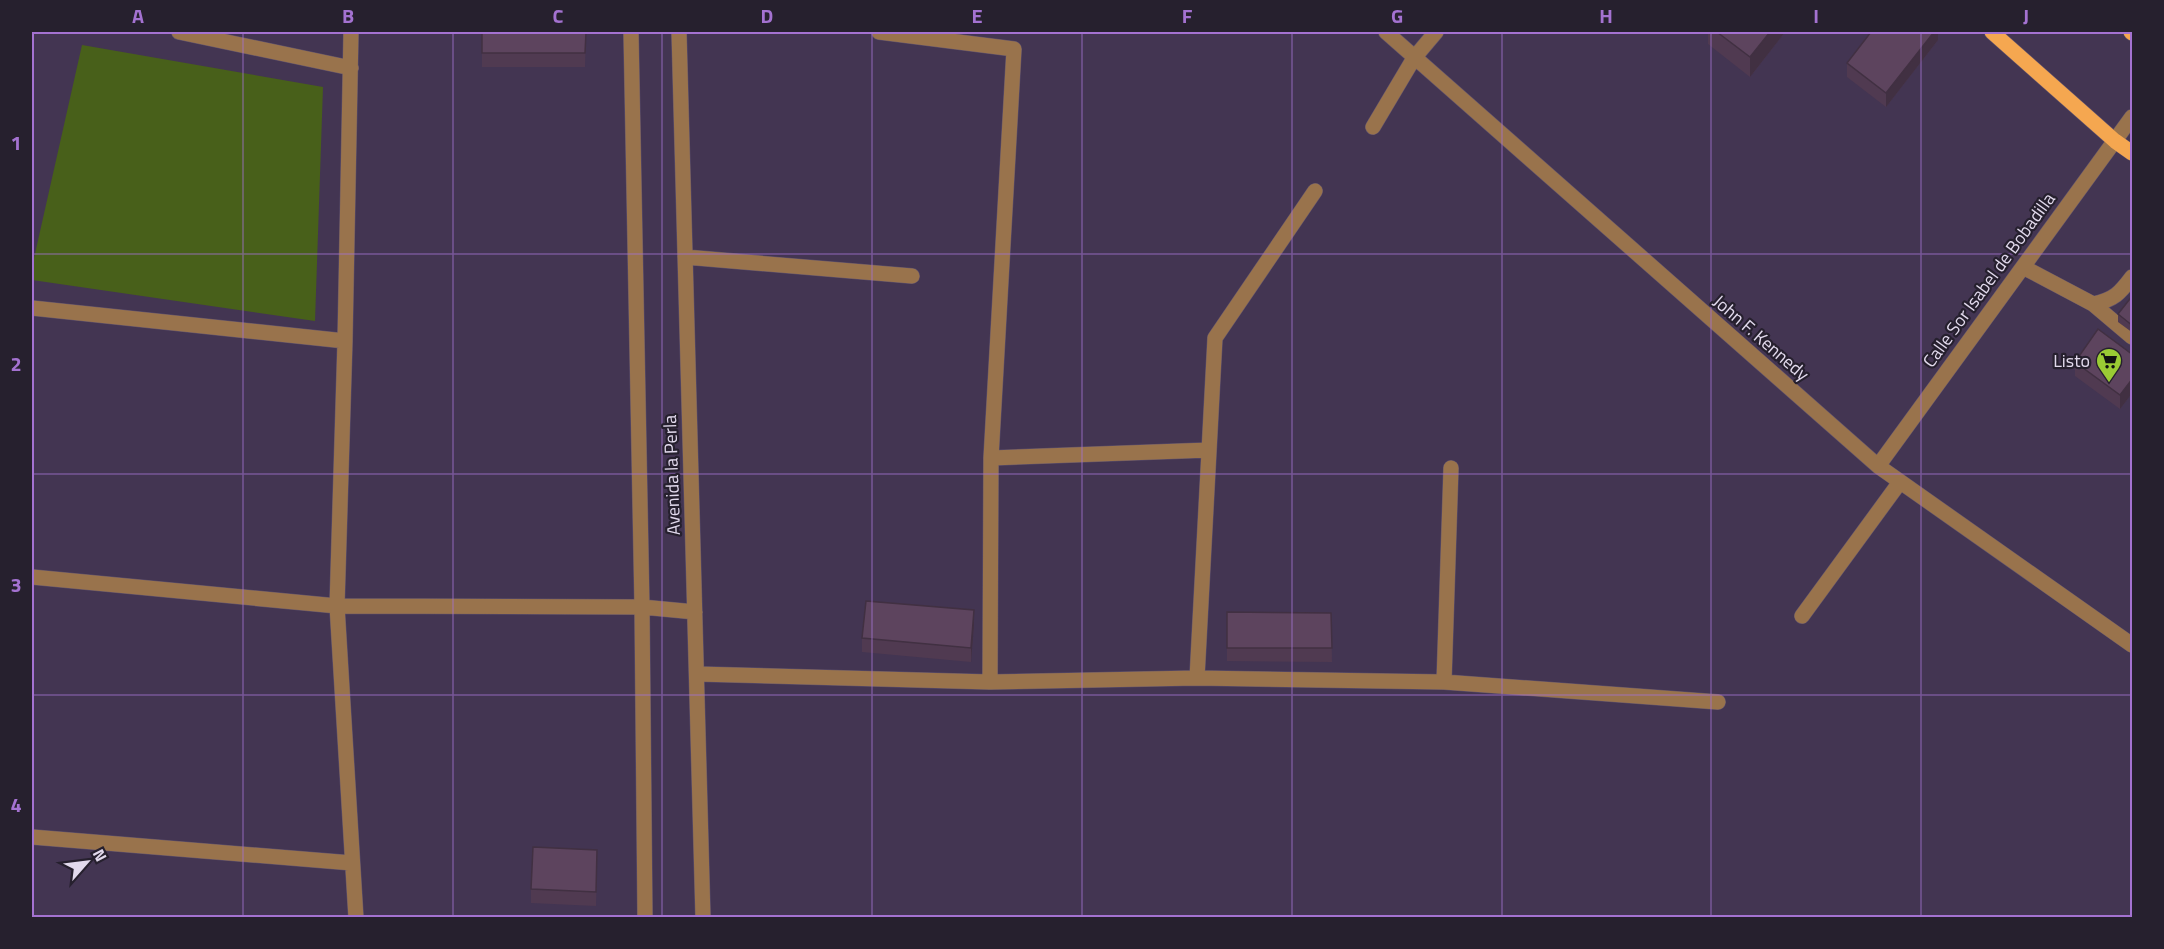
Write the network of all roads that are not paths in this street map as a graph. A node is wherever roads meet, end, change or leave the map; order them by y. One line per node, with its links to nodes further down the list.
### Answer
1 (179, 32): 10 (street)
2 (351, 32): 10 (street)
3 (631, 32): 31 (street, Avenida la Perla)
4 (679, 32): 16 (street, Avenida la Perla)
5 (879, 32): 25 (street)
6 (1386, 32): 9 (street, John F. Kennedy)
7 (1436, 32): 9 (street)
8 (1992, 32): 13 (main road)
9 (1414, 58): 12 (street); 26 (street, John F. Kennedy)
10 (351, 68): 23 (street)
11 (2133, 117): 13 (street, Calle Sor Isabel de Bobadilla)
12 (1373, 127)
13 (2115, 141): 14 (main road); 17 (street, Calle Sor Isabel de Bobadilla)
14 (2133, 153)
15 (1315, 191): 24 (street)
16 (685, 256): 18 (street); 32 (street, Avenida la Perla)
17 (2023, 267): 20 (street); 26 (street, Calle Sor Isabel de Bobadilla)
18 (912, 276)
19 (2133, 277): 20 (street)
20 (2093, 304): 22 (street)
21 (32, 308): 23 (street)
22 (2133, 337)
23 (345, 342): 30 (street)
24 (1209, 450): 25 (street); 36 (street)
25 (991, 458): 37 (street)
26 (1878, 466): 28 (street, John F. Kennedy)
27 (1451, 468): 38 (street)
28 (1900, 482): 33 (street); 34 (street, John F. Kennedy)
29 (32, 577): 30 (street)
30 (337, 606): 31 (street); 41 (street)
31 (642, 607): 32 (street); 43 (street, Avenida la Perla)
32 (695, 612): 35 (street, Avenida la Perla)
33 (1802, 616)
34 (2133, 645)
35 (697, 674): 37 (street); 44 (street, Avenida la Perla)
36 (1197, 678): 37 (street); 38 (street)
37 (990, 682)
38 (1444, 682): 39 (street)
39 (1718, 702)
40 (32, 837): 41 (street)
41 (352, 862): 42 (street)
42 (356, 918)
43 (645, 918)
44 (703, 918)

